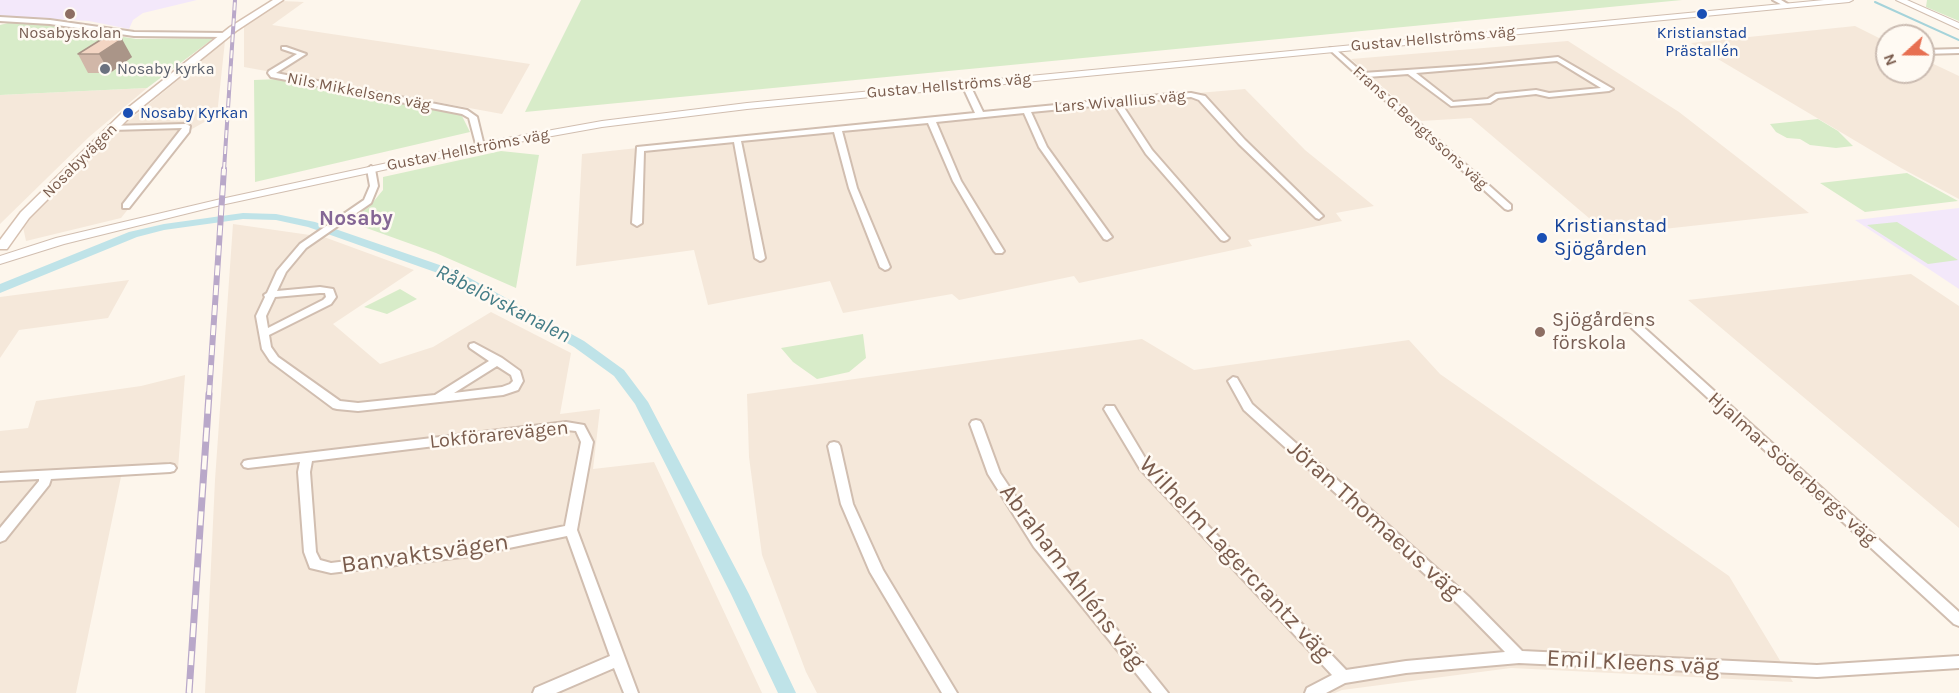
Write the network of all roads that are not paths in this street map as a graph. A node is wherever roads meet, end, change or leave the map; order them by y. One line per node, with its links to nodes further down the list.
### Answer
1 (279, 0): 8 (main road, Nosabyvägen)
2 (1776, 0): 5 (street)
3 (1849, 0): 5 (street, Gustav Hellströms väg)
4 (1900, 0): 7 (street)
5 (1788, 6): 10 (street, Gustav Hellströms väg)
6 (0, 19): 8 (street)
7 (1959, 26)
8 (225, 35): 20 (main road, Nosabyvägen)
9 (284, 48): 23 (street, Nils Mikkelsens väg)
10 (1332, 49): 14 (street, Frans G Bengtssons väg); 15 (street, Gustav Hellströms väg)
11 (1959, 51): 12 (street)
12 (1935, 52)
13 (1410, 72): 13 (street); 14 (street)
14 (1362, 75): 26 (street, Frans G Bengtssons väg)
15 (966, 85): 18 (street); 23 (street, Gustav Hellströms väg)
16 (1116, 102): 17 (street, Lars Wivallius väg); 27 (street, Lars Wivallius väg); 30 (street)
17 (1026, 110): 18 (street, Lars Wivallius väg); 29 (street)
18 (980, 115): 19 (street, Lars Wivallius väg)
19 (931, 120): 21 (street, Lars Wivallius väg); 32 (street)
20 (112, 128): 25 (street); 31 (main road, Nosabyvägen)
21 (837, 129): 22 (street, Lars Wivallius väg); 34 (street)
22 (737, 139): 28 (street, Lars Wivallius väg); 33 (street)
23 (480, 146): 24 (street, Gustav Hellströms väg)
24 (371, 169): 31 (street, Gustav Hellströms väg); 35 (street)
25 (126, 206)
26 (1508, 207)
27 (1319, 216)
28 (637, 223)
29 (1107, 237)
30 (1224, 238)
31 (1, 249)
32 (999, 251)
33 (760, 258)
34 (885, 267)
35 (269, 296): 37 (street); 37 (street)
36 (1626, 317): 52 (street, Hjalmar Söderbergs väg)
37 (264, 334): 41 (street)
38 (474, 346): 39 (street)
39 (498, 360): 41 (street); 41 (street)
40 (1233, 381): 53 (street, Jöran Thomaeus väg)
41 (436, 398)
42 (1110, 409): 56 (street, Wilhelm Lagercrantz väg)
43 (976, 424): 60 (street, Abraham Ahléns väg)
44 (834, 446): 59 (street)
45 (307, 457): 46 (street, Lokförarevägen); 50 (street, Banvaktsvägen); 50 (street, Lokförarevägen)
46 (248, 464)
47 (170, 468): 48 (street)
48 (44, 475): 49 (street); 51 (street)
49 (0, 477)
50 (571, 530): 54 (street)
51 (0, 537)
52 (1959, 620)
53 (1519, 657): 55 (street, Emil Kleens väg); 56 (street, Emil Kleens väg)
54 (619, 659): 57 (street); 58 (street)
55 (1959, 662)
56 (1343, 677): 61 (street, Emil Kleens väg)
57 (540, 693)
58 (631, 693)
59 (950, 693)
60 (1161, 693)
61 (1312, 693)

